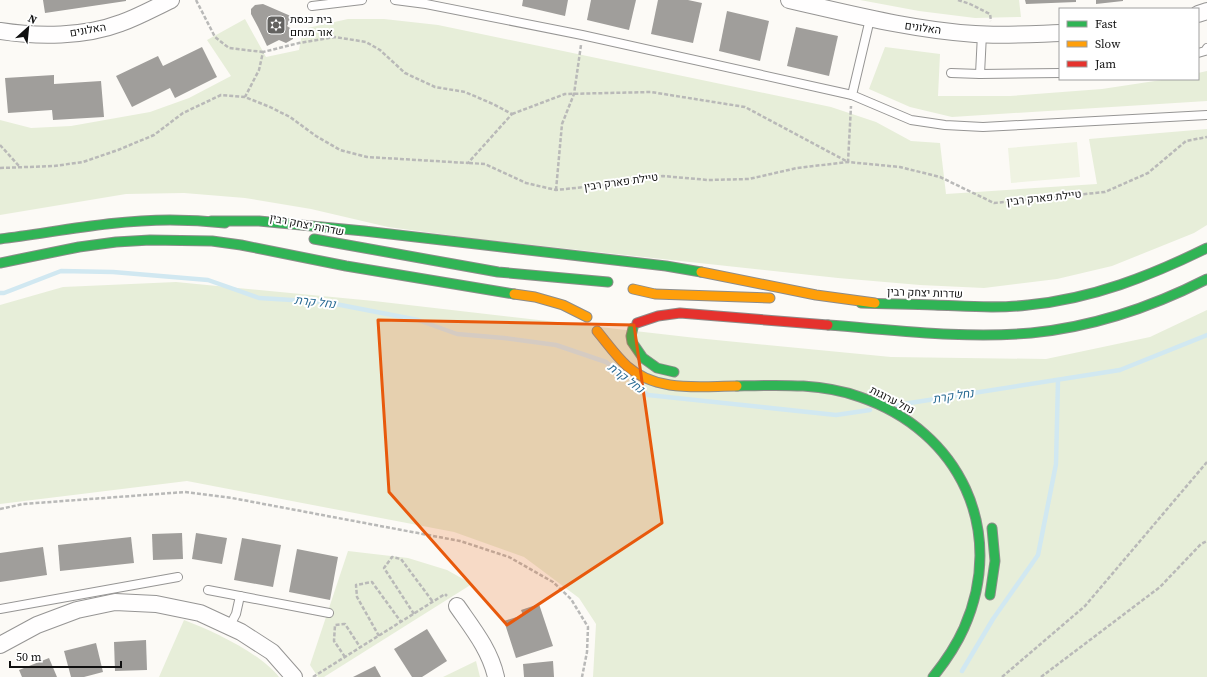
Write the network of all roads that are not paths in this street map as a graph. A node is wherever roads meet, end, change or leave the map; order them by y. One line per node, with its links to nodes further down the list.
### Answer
1 (170, 0): 7 (street, האלונים)
2 (362, 0): 5 (lane)
3 (395, 0): 13 (lane)
4 (789, 0): 6 (street, האלונים)
5 (312, 6)
6 (870, 19): 9 (street, האלונים); 13 (lane)
7 (0, 31)
8 (1059, 33): 9 (street, האלונים)
9 (988, 34): 12 (lane)
10 (951, 73): 12 (lane)
11 (1059, 73): 12 (lane)
12 (980, 74)
13 (852, 96): 14 (lane)
14 (1207, 115)
15 (211, 221): 16 (main road, שדרות יצחק רבין); 18 (main road, שדרות יצחק רבין); 24 (main road)
16 (279, 232)
17 (302, 237): 22 (main road, שדרות יצחק רבין)
18 (0, 239)
19 (1207, 248): 24 (main road, שדרות יצחק רבין)
20 (0, 263): 26 (main road, נחל ערוגות)
21 (1207, 280): 25 (main road)
22 (621, 284): 23 (main road); 24 (main road, שדרות יצחק רבין); 25 (main road)
23 (592, 291)
24 (875, 303)
25 (635, 326): 26 (main road); 27 (main road)
26 (597, 331): 40 (main road, נחל ערוגות)
27 (685, 373)
28 (991, 517): 32 (main road)
29 (178, 577): 34 (lane)
30 (208, 590): 31 (lane)
31 (240, 596): 35 (lane); 36 (lane)
32 (988, 601)
33 (457, 606): 39 (street)
34 (0, 609)
35 (329, 613)
36 (229, 627): 37 (street); 38 (street)
37 (0, 645)
38 (294, 677)
39 (496, 677)
40 (933, 677)

